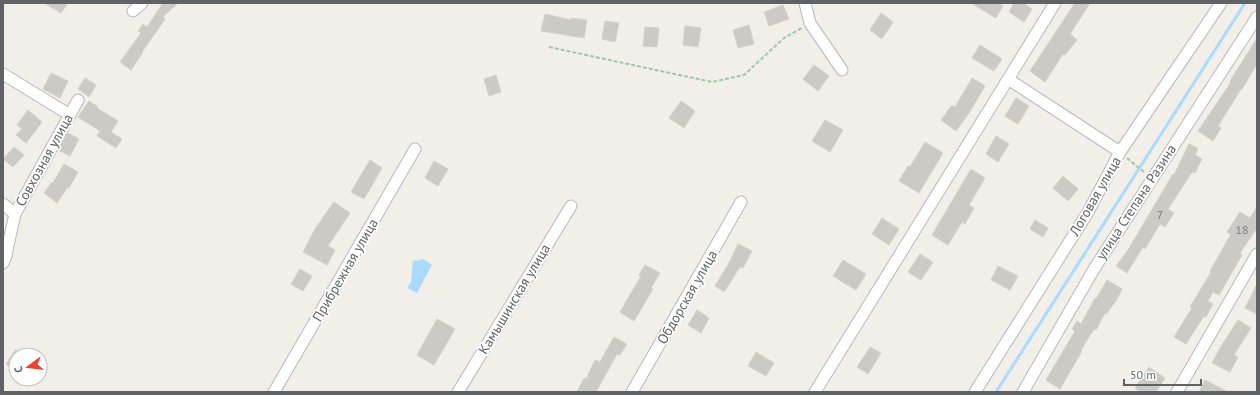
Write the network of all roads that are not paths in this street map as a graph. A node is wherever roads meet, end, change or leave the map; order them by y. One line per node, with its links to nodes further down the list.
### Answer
1 (142, 3): 5 (street)
2 (804, 3): 7 (street)
3 (1055, 3): 9 (street)
4 (1221, 3): 13 (street, Логовая улица)
5 (133, 11)
6 (1257, 17): 26 (street, улица Степана Разина)
7 (842, 70)
8 (3, 74): 11 (street)
9 (1008, 79): 13 (street); 24 (street)
10 (78, 100): 11 (street, Совхозная улица)
11 (70, 115): 17 (street, Совхозная улица)
12 (415, 148): 21 (street, Прибрежная улица)
13 (1120, 152): 25 (street, Логовая улица)
14 (741, 202): 23 (street, Обдорская улица)
15 (3, 204): 17 (street)
16 (571, 206): 22 (street, Камышинская улица)
17 (15, 214): 18 (street, Совхозная улица)
18 (6, 244): 20 (street, Совхозная улица)
19 (1257, 254): 27 (street)
20 (3, 262)
21 (274, 392)
22 (458, 392)
23 (632, 392)
24 (815, 392)
25 (974, 392)
26 (1023, 392)
27 (1177, 392)

